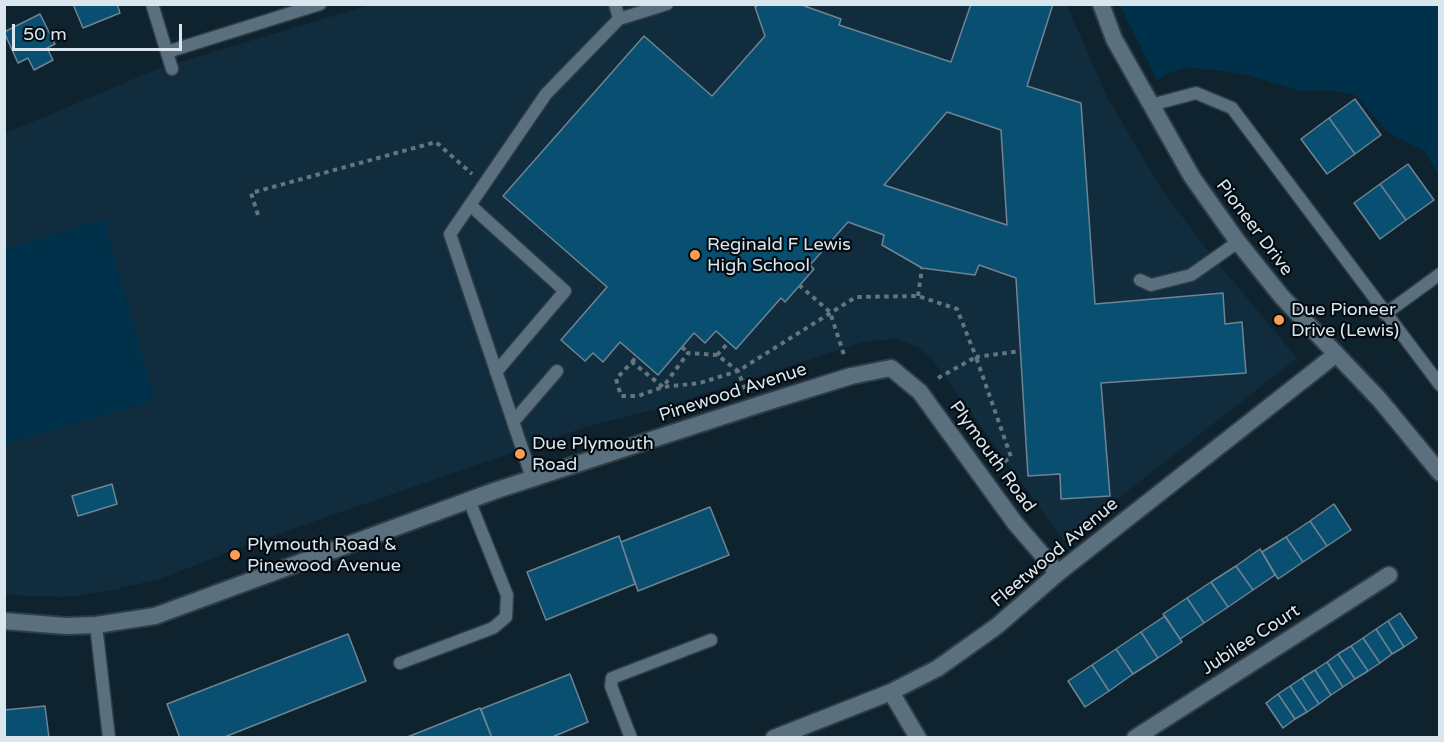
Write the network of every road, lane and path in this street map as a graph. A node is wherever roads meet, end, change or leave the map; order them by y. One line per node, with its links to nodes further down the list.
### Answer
1 (152, 4): 7 (lane)
2 (320, 4): 7 (lane)
3 (615, 4): 6 (lane)
4 (667, 4): 6 (lane)
5 (1101, 4): 9 (street, Pioneer Drive)
6 (619, 19): 10 (lane)
7 (167, 52): 8 (lane)
8 (172, 69)
9 (1151, 105): 13 (street, Pioneer Drive); 20 (lane)
10 (484, 184): 11 (lane); 12 (path)
11 (470, 205): 34 (lane); 34 (lane)
12 (258, 215)
13 (1238, 242): 16 (lane); 27 (street, Pioneer Drive)
14 (922, 268): 18 (path)
15 (1440, 274): 20 (lane)
16 (1140, 279)
17 (799, 285): 19 (path)
18 (918, 296): 19 (path); 29 (path)
19 (830, 312): 26 (path); 33 (path)
20 (1385, 314): 36 (lane)
21 (729, 342): 25 (path)
22 (682, 347): 24 (path)
23 (1021, 351): 29 (path)
24 (688, 353): 25 (path); 37 (path)
25 (717, 355): 33 (path)
26 (844, 355)
27 (1335, 355): 41 (street, Pioneer Drive); 44 (street, Fleetwood Avenue)
28 (637, 356): 30 (path)
29 (976, 357): 35 (path); 40 (path)
30 (632, 362): 37 (path); 37 (path)
31 (891, 368): 42 (street, Pinewood Avenue); 44 (street, Plymouth Road)
32 (557, 371): 39 (lane)
33 (738, 371): 37 (path); 38 (path)
34 (496, 372): 39 (lane)
35 (938, 378)
36 (1440, 385)
37 (663, 387)
38 (745, 389)
39 (513, 422): 42 (lane)
40 (1001, 464)
41 (1440, 473)
42 (532, 478): 43 (street, Pinewood Avenue)
43 (469, 500): 47 (street, Pinewood Avenue); 49 (lane)
44 (1058, 573): 50 (street, Fleetwood Avenue)
45 (1389, 574): 55 (street, Jubilee Court)
46 (4, 621): 47 (street, Pinewood Avenue)
47 (96, 625): 51 (lane)
48 (711, 640): 52 (lane)
49 (400, 663)
50 (891, 692): 53 (street, Fleetwood Avenue); 54 (street)
51 (110, 738)
52 (631, 738)
53 (774, 738)
54 (918, 738)
55 (1135, 738)

